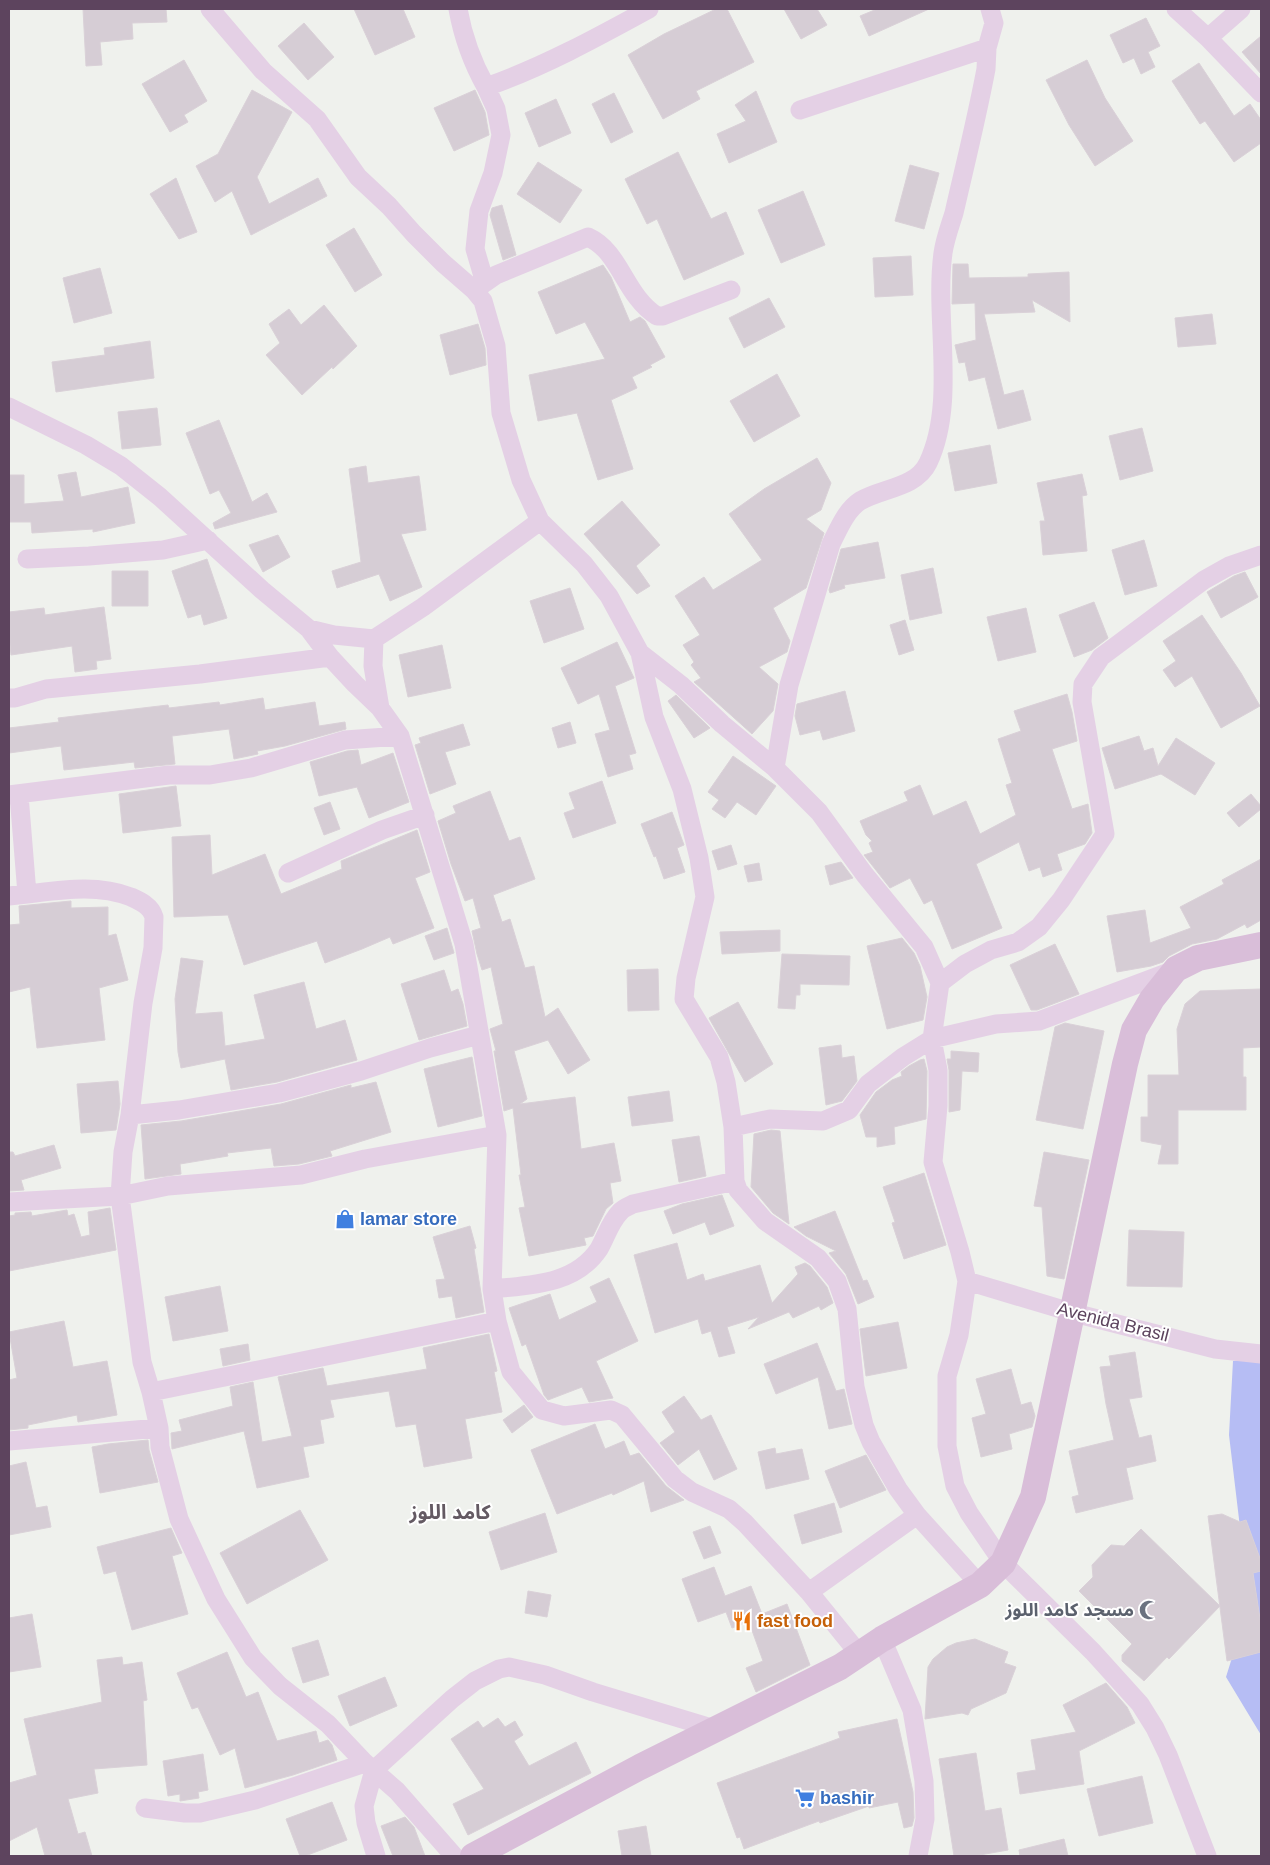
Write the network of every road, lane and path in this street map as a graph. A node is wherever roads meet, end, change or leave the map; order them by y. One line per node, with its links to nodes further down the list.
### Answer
1 (210, 9): 12 (street)
2 (458, 9): 9 (street)
3 (649, 9): 9 (street)
4 (990, 9): 8 (street)
5 (1176, 9): 7 (street)
6 (1241, 9): 7 (street)
7 (1208, 38): 10 (street)
8 (987, 48): 11 (street); 26 (street)
9 (486, 87): 12 (street)
10 (1261, 93)
11 (800, 110)
12 (480, 286): 13 (street); 15 (street)
13 (731, 290)
14 (9, 408): 16 (street)
15 (540, 521): 20 (street); 21 (street)
16 (208, 540): 18 (street); 19 (street)
17 (1261, 555): 33 (street)
18 (27, 559)
19 (309, 628): 20 (street); 22 (street)
20 (374, 639): 24 (street)
21 (640, 653): 26 (street); 37 (street)
22 (330, 657): 23 (street); 24 (street)
23 (9, 698)
24 (380, 708): 25 (street)
25 (400, 736): 27 (street); 28 (street)
26 (775, 768): 33 (street)
27 (14, 795): 30 (street)
28 (425, 815): 29 (street); 34 (street)
29 (288, 873)
30 (18, 895): 36 (street)
31 (1256, 943): 32 (main road)
32 (1176, 969): 35 (street); 44 (main road)
33 (940, 984): 35 (street)
34 (479, 1035): 36 (street); 38 (street)
35 (932, 1039): 37 (street); 42 (street)
36 (130, 1115): 40 (street)
37 (733, 1127): 39 (street)
38 (497, 1135): 40 (street); 43 (street)
39 (735, 1181): 43 (street); 50 (street)
40 (120, 1196): 41 (street); 47 (street)
41 (9, 1202)
42 (967, 1281): 44 (street, Avenida Brasil); 51 (street)
43 (492, 1289): 45 (street)
44 (1074, 1313): 46 (street, Avenida Brasil); 51 (main road)
45 (497, 1321): 47 (street); 53 (street)
46 (1261, 1354)
47 (151, 1392): 48 (street)
48 (159, 1428): 49 (street); 57 (street)
49 (9, 1441)
50 (917, 1515): 52 (street); 53 (street)
51 (1003, 1563): 52 (main road); 63 (street)
52 (980, 1585): 54 (main road)
53 (809, 1592): 55 (street)
54 (882, 1639): 55 (main road); 62 (street)
55 (860, 1655): 56 (main road)
56 (715, 1729): 57 (street); 59 (main road)
57 (369, 1767): 58 (street); 60 (street); 61 (street)
58 (145, 1808)
59 (487, 1853)
60 (376, 1856)
61 (454, 1856)
62 (918, 1856)
63 (1208, 1856)

